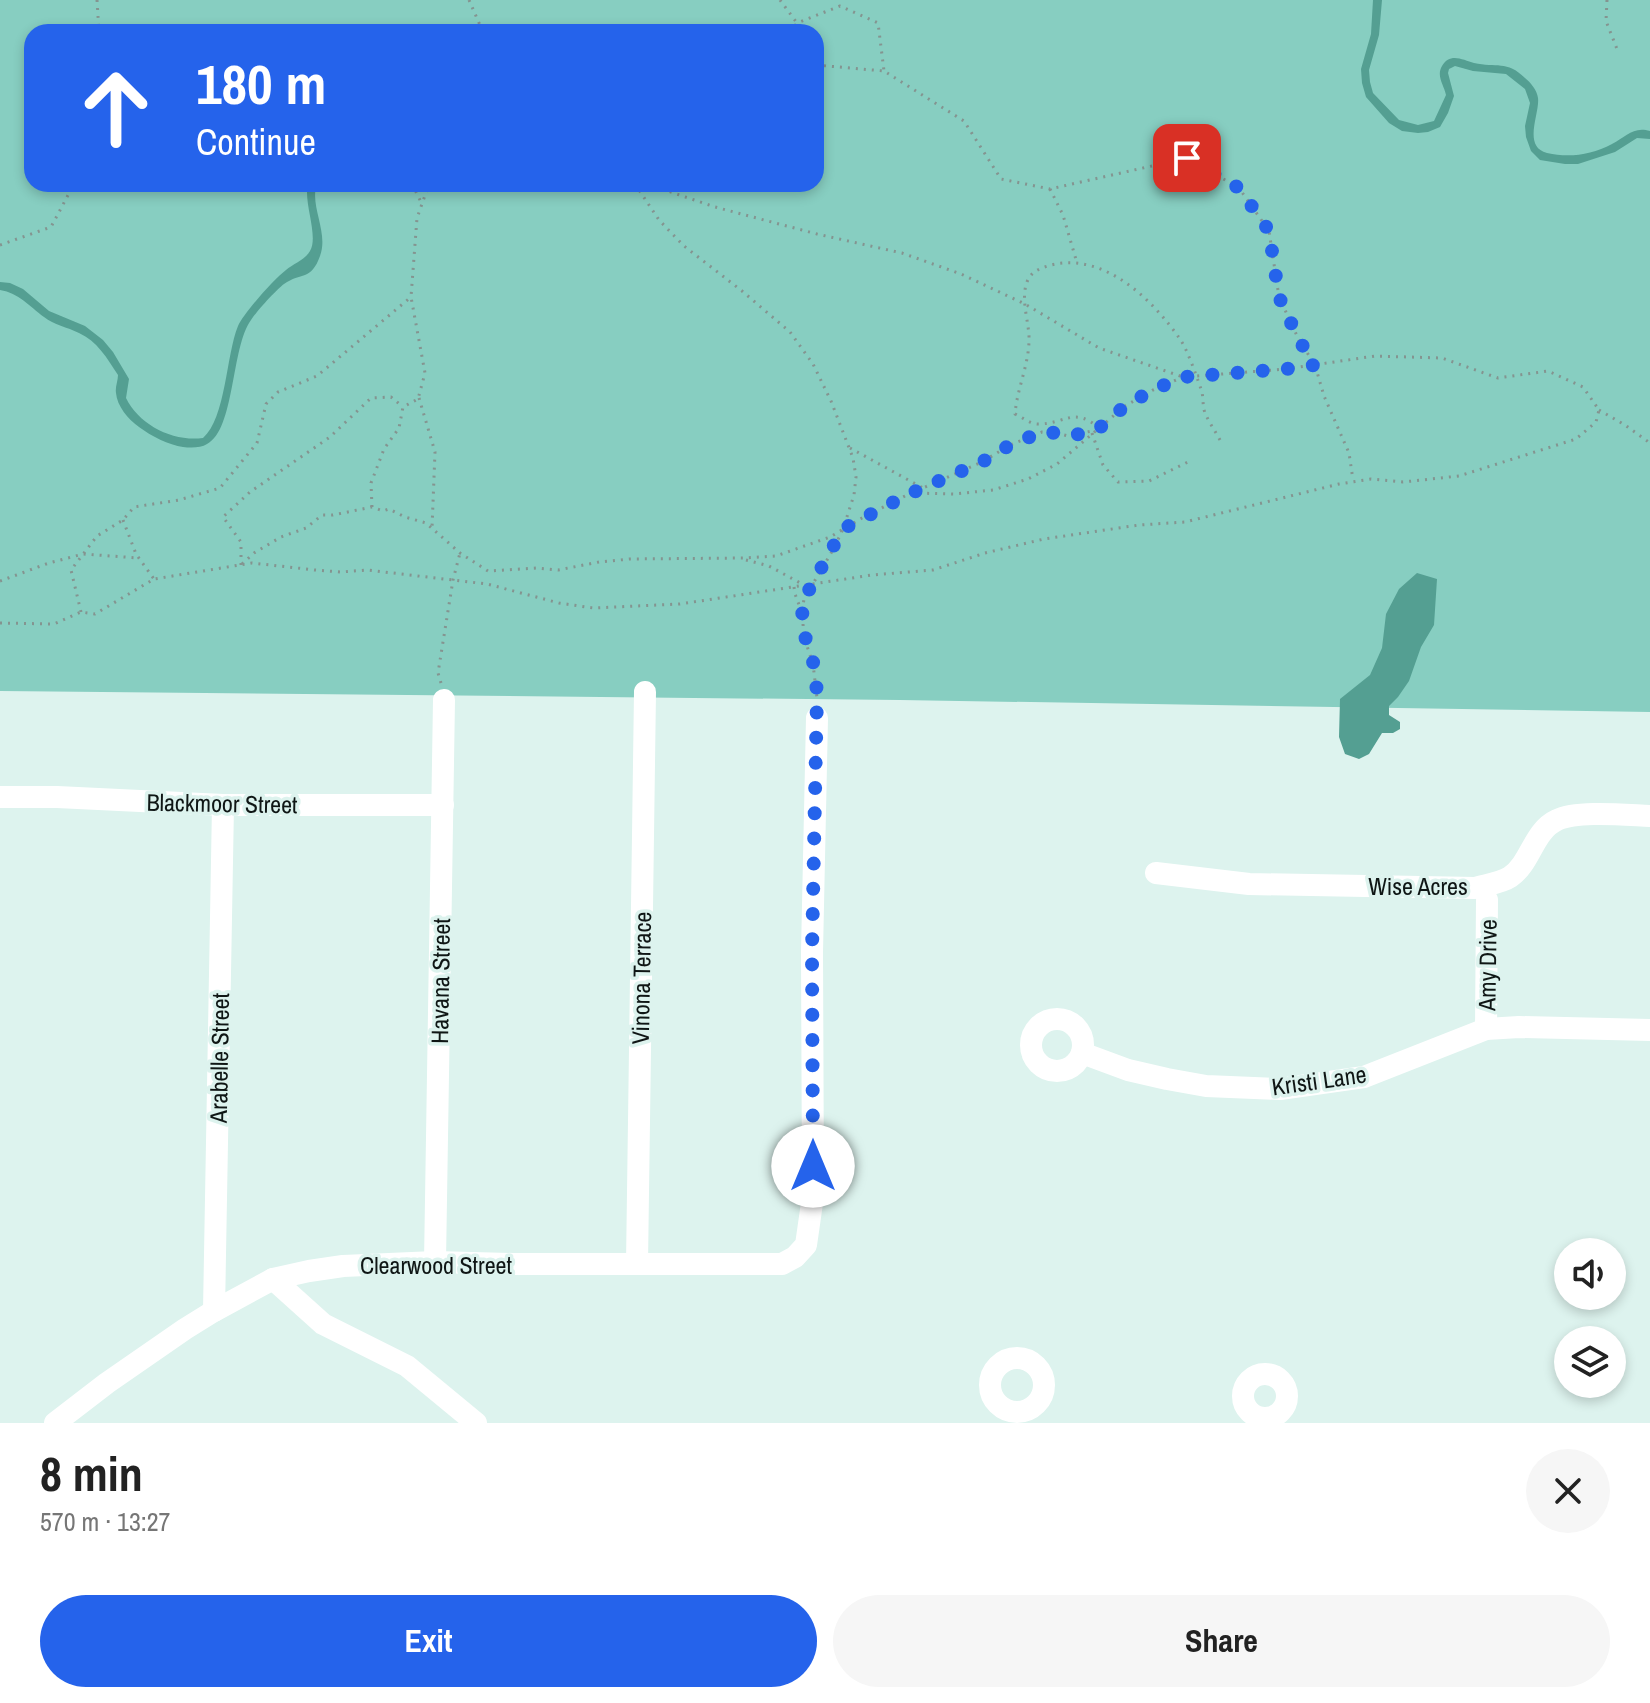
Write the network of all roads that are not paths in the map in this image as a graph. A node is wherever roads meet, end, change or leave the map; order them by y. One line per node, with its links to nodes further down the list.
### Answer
1 (645, 692): 14 (street, Vinona Terrace)
2 (444, 700): 6 (street, Havana Street)
3 (817, 718): 14 (street, Clearwood Street)
4 (0, 797): 5 (street, Blackmoor Street)
5 (223, 805): 6 (street, Blackmoor Street); 16 (street, Arabelle Street)
6 (443, 805): 13 (street, Havana Street)
7 (1650, 816): 8 (street, Wise Acres)
8 (1156, 873)
9 (1487, 900): 10 (street, Amy Drive)
10 (1486, 1029): 11 (street, Kristi Lane); 12 (street, Kristi Lane)
11 (1650, 1030)
12 (1082, 1053)
13 (435, 1262): 14 (street, Clearwood Street); 15 (street, Clearwood Street)
14 (637, 1264)
15 (273, 1279): 16 (street, Clearwood Street); 18 (street)
16 (214, 1311): 17 (street, Clearwood Street)
17 (55, 1423)
18 (476, 1423)

